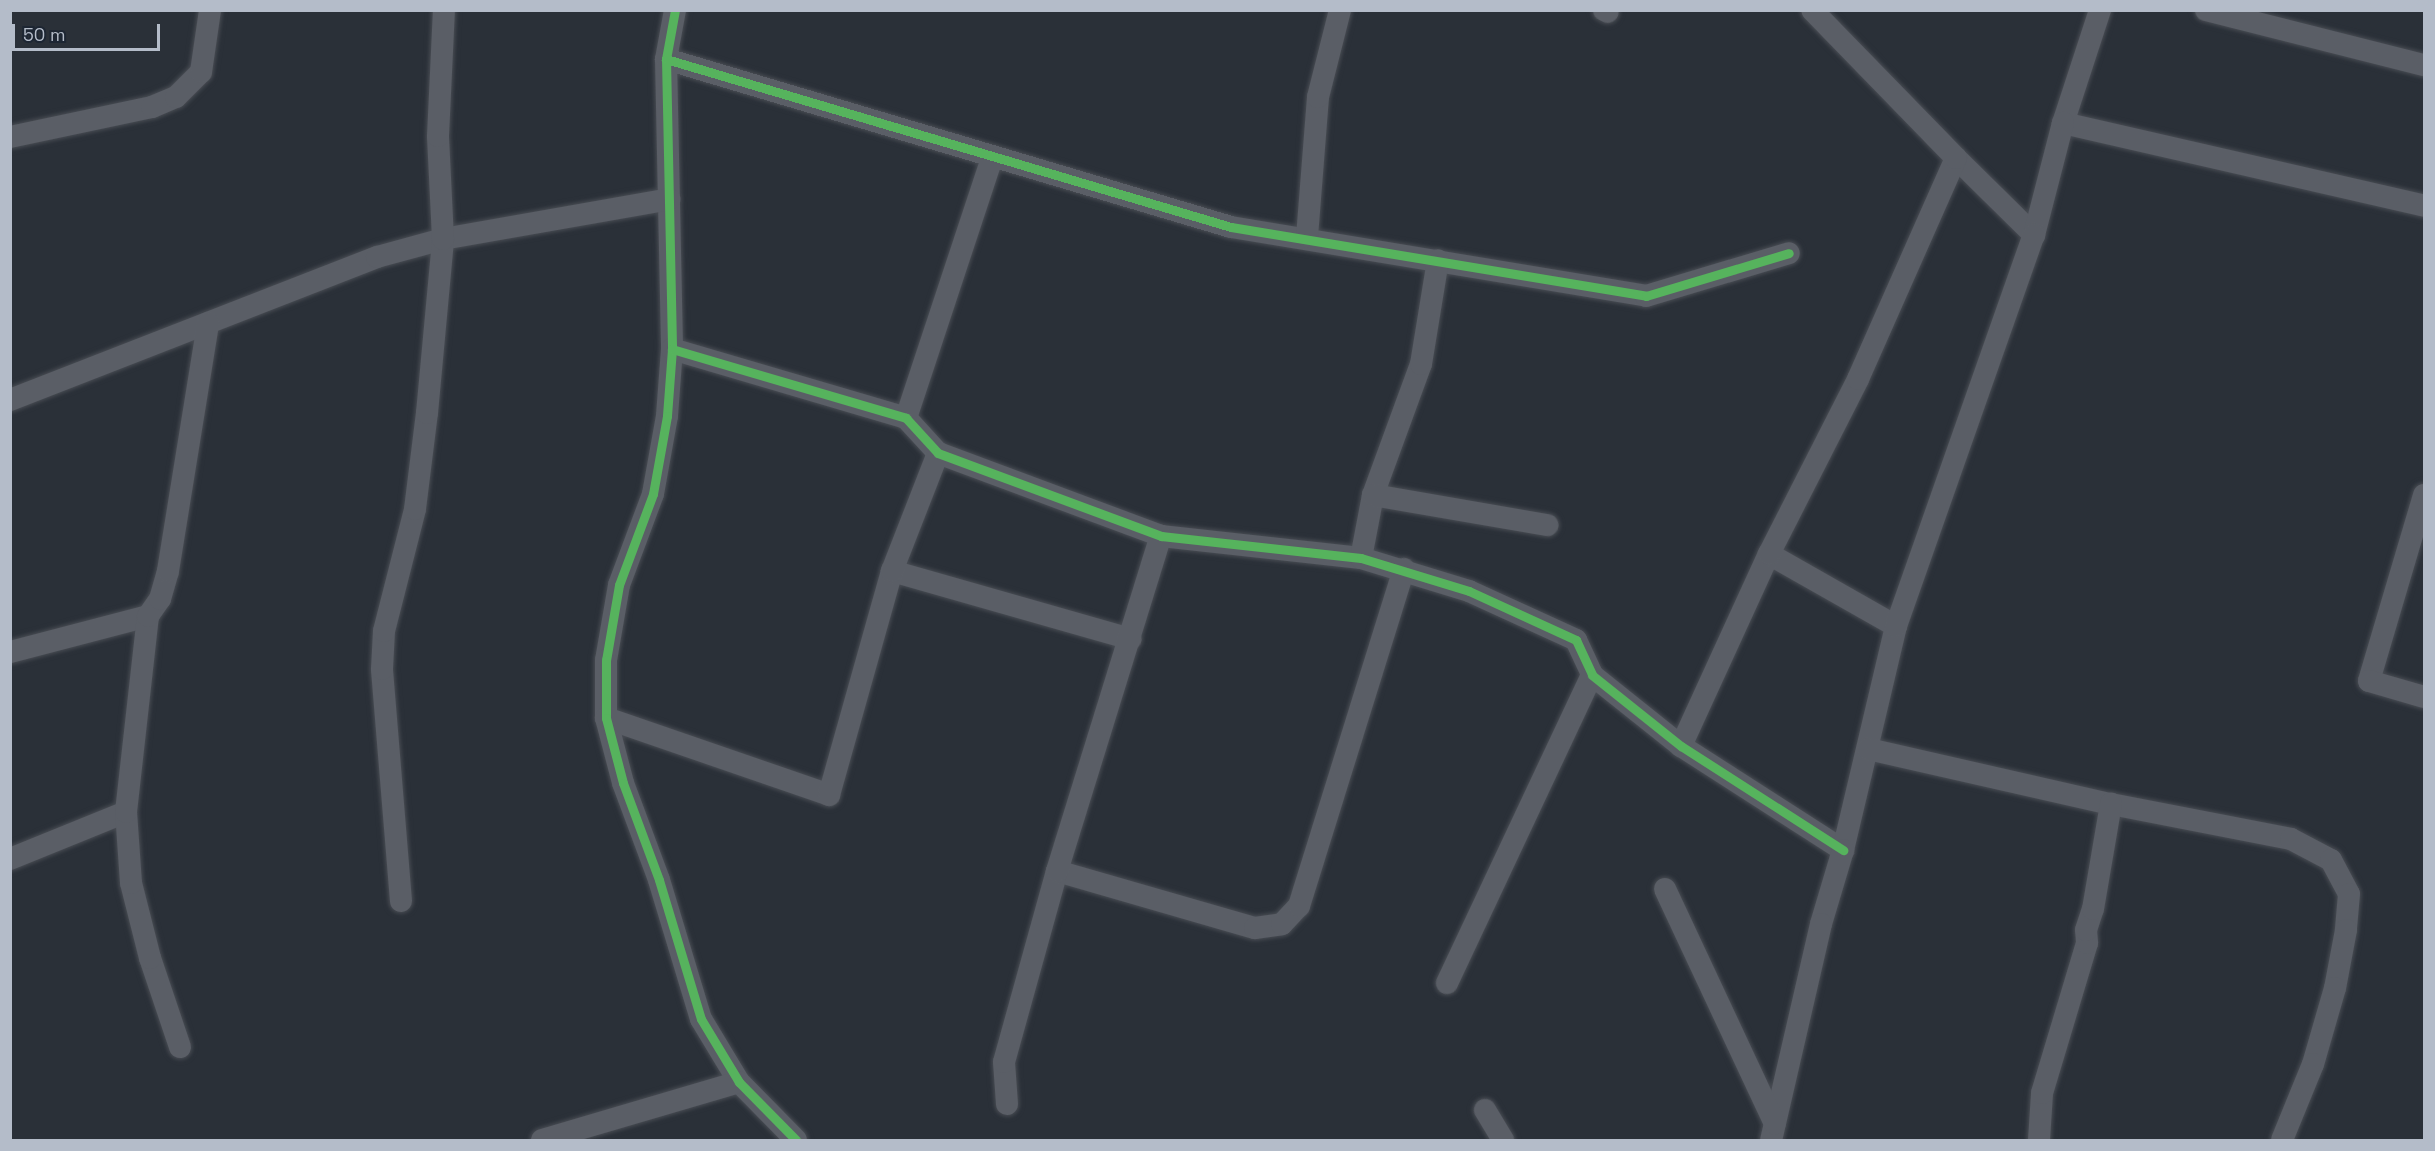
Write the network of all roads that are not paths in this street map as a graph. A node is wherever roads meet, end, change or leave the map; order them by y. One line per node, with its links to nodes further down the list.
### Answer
1 (219, 10): 8 (street)
2 (444, 10): 19 (street)
3 (675, 10): 9 (street)
4 (1340, 10): 18 (street)
5 (1812, 10): 14 (street)
6 (2100, 10): 11 (street)
7 (2206, 10): 10 (street)
8 (210, 11): 12 (street)
9 (666, 59): 13 (street); 15 (street)
10 (2424, 65)
11 (2063, 123): 16 (street); 17 (street)
12 (10, 136)
13 (992, 158): 18 (street); 25 (street)
14 (1956, 158): 17 (street); 31 (street)
15 (670, 199): 19 (street); 23 (street)
16 (2424, 206)
17 (2034, 235): 37 (street)
18 (1307, 237): 21 (street)
19 (443, 239): 22 (street); 51 (street)
20 (1789, 253): 21 (street)
21 (1438, 260): 27 (street)
22 (208, 322): 24 (street); 36 (street)
23 (672, 349): 25 (street); 42 (street)
24 (10, 400)
25 (906, 418): 26 (street)
26 (938, 453): 30 (street); 35 (street)
27 (1373, 495): 29 (street); 32 (street)
28 (2424, 495): 33 (street)
29 (1547, 525)
30 (1161, 536): 32 (street); 38 (street)
31 (1769, 554): 37 (street); 43 (street)
32 (1361, 558): 34 (street)
33 (2414, 560): 41 (street)
34 (1404, 569): 40 (street); 49 (street)
35 (892, 571): 38 (street); 42 (street)
36 (148, 616): 39 (street); 46 (street)
37 (1896, 626): 44 (street)
38 (1130, 639): 49 (street)
39 (10, 652)
40 (1592, 675): 43 (street); 52 (street)
41 (2424, 697)
42 (606, 718): 54 (street)
43 (1681, 746): 47 (street)
44 (1868, 749): 45 (street); 47 (street)
45 (2111, 804): 61 (street); 62 (street)
46 (126, 812): 48 (street); 53 (street)
47 (1843, 850): 57 (street)
48 (10, 859)
49 (1058, 871): 55 (street)
50 (1665, 889): 57 (street)
51 (401, 901)
52 (1447, 983)
53 (180, 1047)
54 (738, 1082): 58 (street); 59 (street)
55 (1007, 1104)
56 (1485, 1110): 60 (street)
57 (1773, 1132)
58 (542, 1140)
59 (796, 1140)
60 (1503, 1140)
61 (2039, 1140)
62 (2282, 1140)

